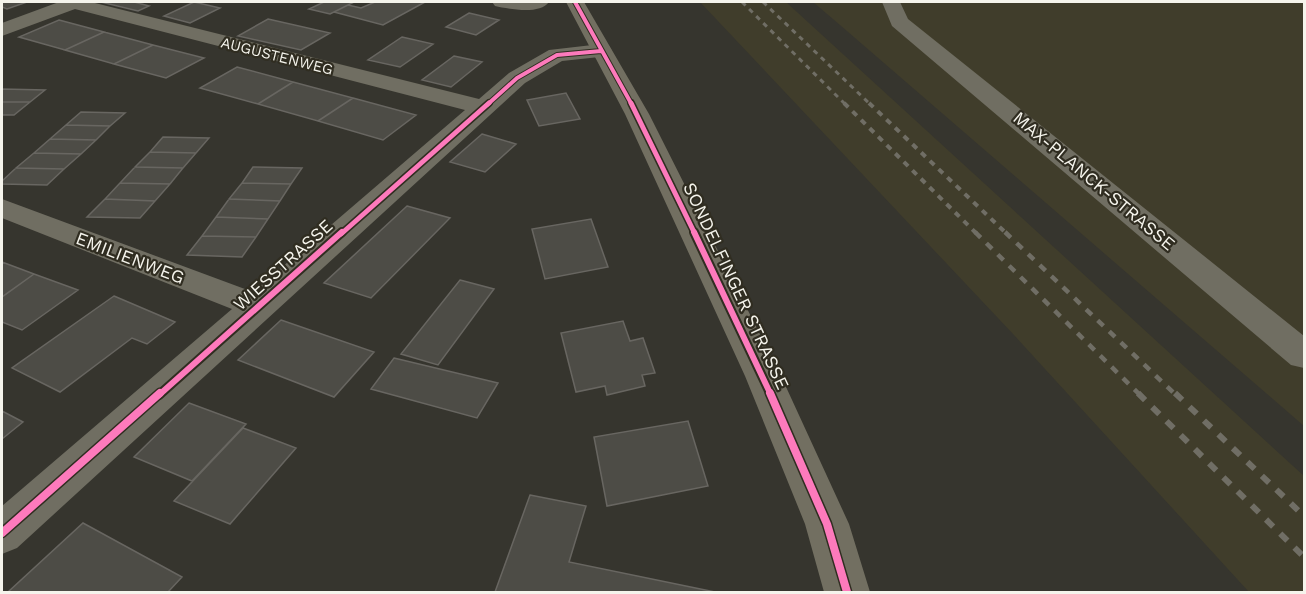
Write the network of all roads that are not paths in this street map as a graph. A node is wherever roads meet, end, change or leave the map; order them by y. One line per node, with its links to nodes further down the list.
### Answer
1 (75, 2): 6 (street); 8 (street, AUGUSTENWEG)
2 (502, 2): 3 (street)
3 (539, 2)
4 (575, 2): 7 (main road, SONDELFINGER STRASSE)
5 (891, 2): 11 (street, MAX-PLANCK-STRASSE)
6 (2, 30)
7 (601, 51): 8 (street, WIESSTRASSE); 13 (main road, SONDELFINGER STRASSE)
8 (482, 107): 10 (street, WIESSTRASSE)
9 (2, 208): 10 (street, EMILIENWEG)
10 (259, 307): 12 (street, WIESSTRASSE)
11 (1305, 355)
12 (2, 532)
13 (847, 592)

